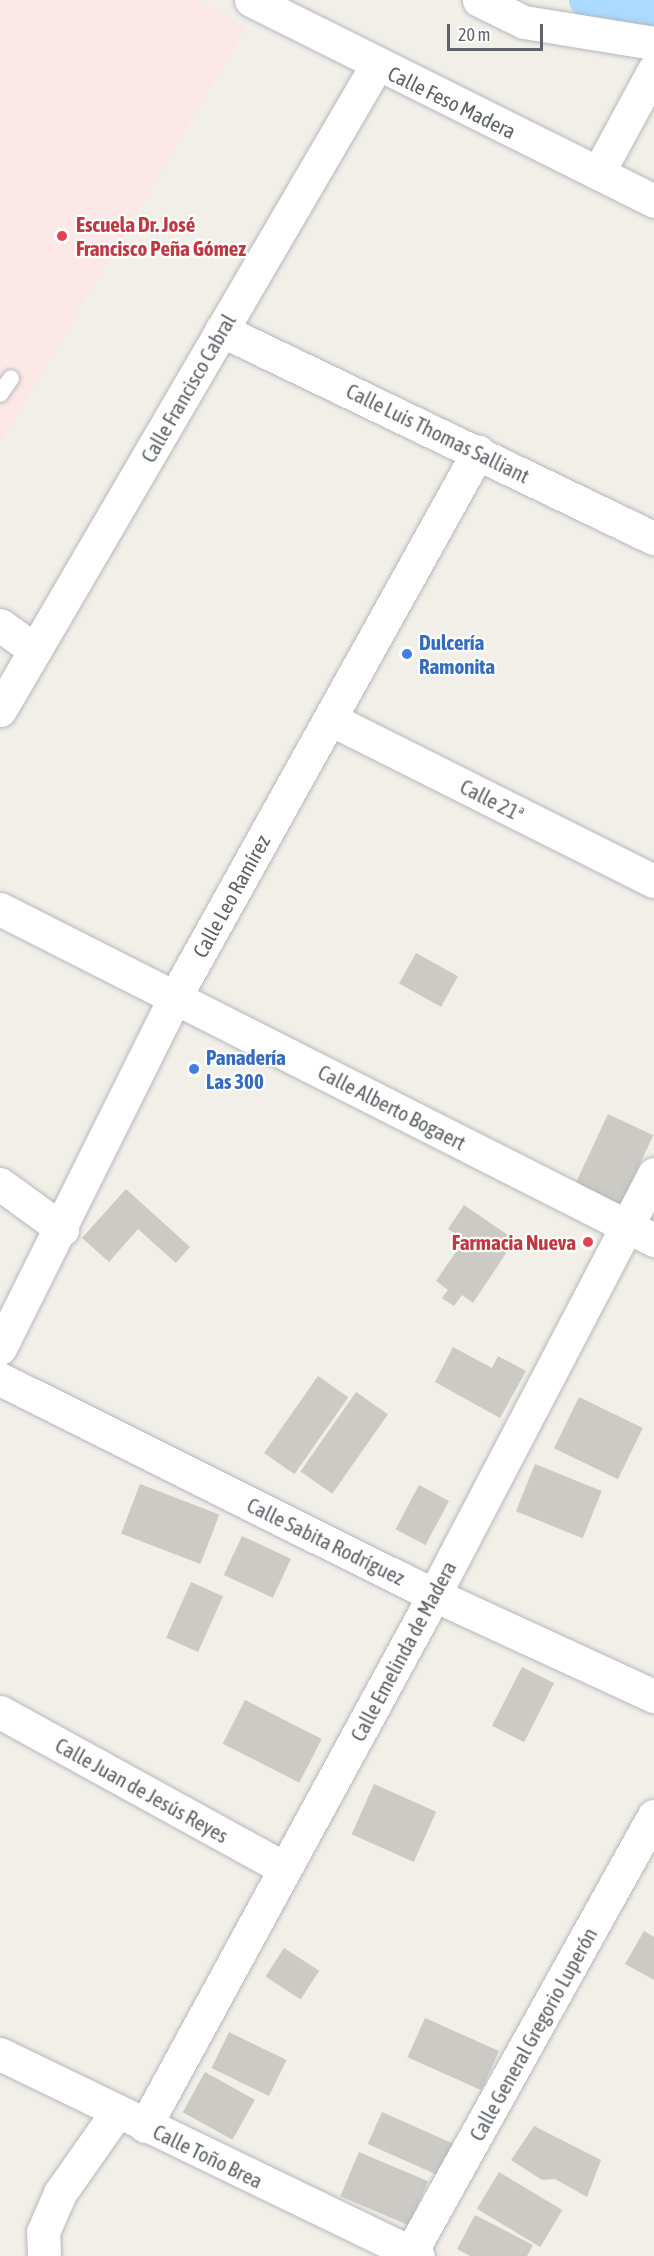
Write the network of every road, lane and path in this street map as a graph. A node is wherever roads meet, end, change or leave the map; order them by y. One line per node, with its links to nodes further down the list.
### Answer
1 (251, 0): 4 (street, Calle Feso Madera)
2 (479, 0): 3 (street)
3 (654, 43)
4 (376, 66): 6 (street, Calle Feso Madera); 8 (street, Calle Francisco Cabral)
5 (654, 70): 6 (street)
6 (598, 173): 7 (street, Calle Feso Madera)
7 (654, 201)
8 (221, 330): 11 (street, Calle Luis Thomas Salliant); 14 (street, Calle Francisco Cabral)
9 (11, 378): 10 (lane)
10 (0, 394)
11 (478, 452): 12 (street, Calle Luis Thomas Salliant); 16 (street, Calle Leo Ramírez)
12 (654, 538)
13 (0, 625): 14 (street)
14 (35, 650): 15 (street, Calle Francisco Cabral)
15 (0, 710)
16 (330, 719): 17 (street, Calle 21ª); 19 (street, Calle Leo Ramírez)
17 (654, 881)
18 (0, 909): 19 (street, Calle Alberto Bogaert)
19 (175, 997): 22 (street, Calle Leo Ramírez); 23 (street, Calle Alberto Bogaert)
20 (654, 1174): 23 (street, Calle Emelinda de Madera)
21 (0, 1184): 22 (street)
22 (62, 1229): 24 (street, Calle Leo Ramírez)
23 (640, 1233): 26 (street, Calle Emelinda de Madera)
24 (0, 1348)
25 (0, 1379): 26 (street, Calle Sabita Rodríguez)
26 (434, 1595): 27 (street, Calle Sabita Rodríguez); 30 (street, Calle Emelinda de Madera)
27 (654, 1696)
28 (0, 1712): 30 (street, Calle Juan de Jesús Reyes)
29 (654, 1816): 33 (street, Calle General Gregorio Luperón)
30 (285, 1869): 32 (street, Calle Emelinda de Madera)
31 (0, 2054): 32 (street, Calle Toño Brea)
32 (131, 2119): 33 (street, Calle Toño Brea); 34 (street, Calle Emelinda de Madera)
33 (414, 2254)
34 (44, 2256)

